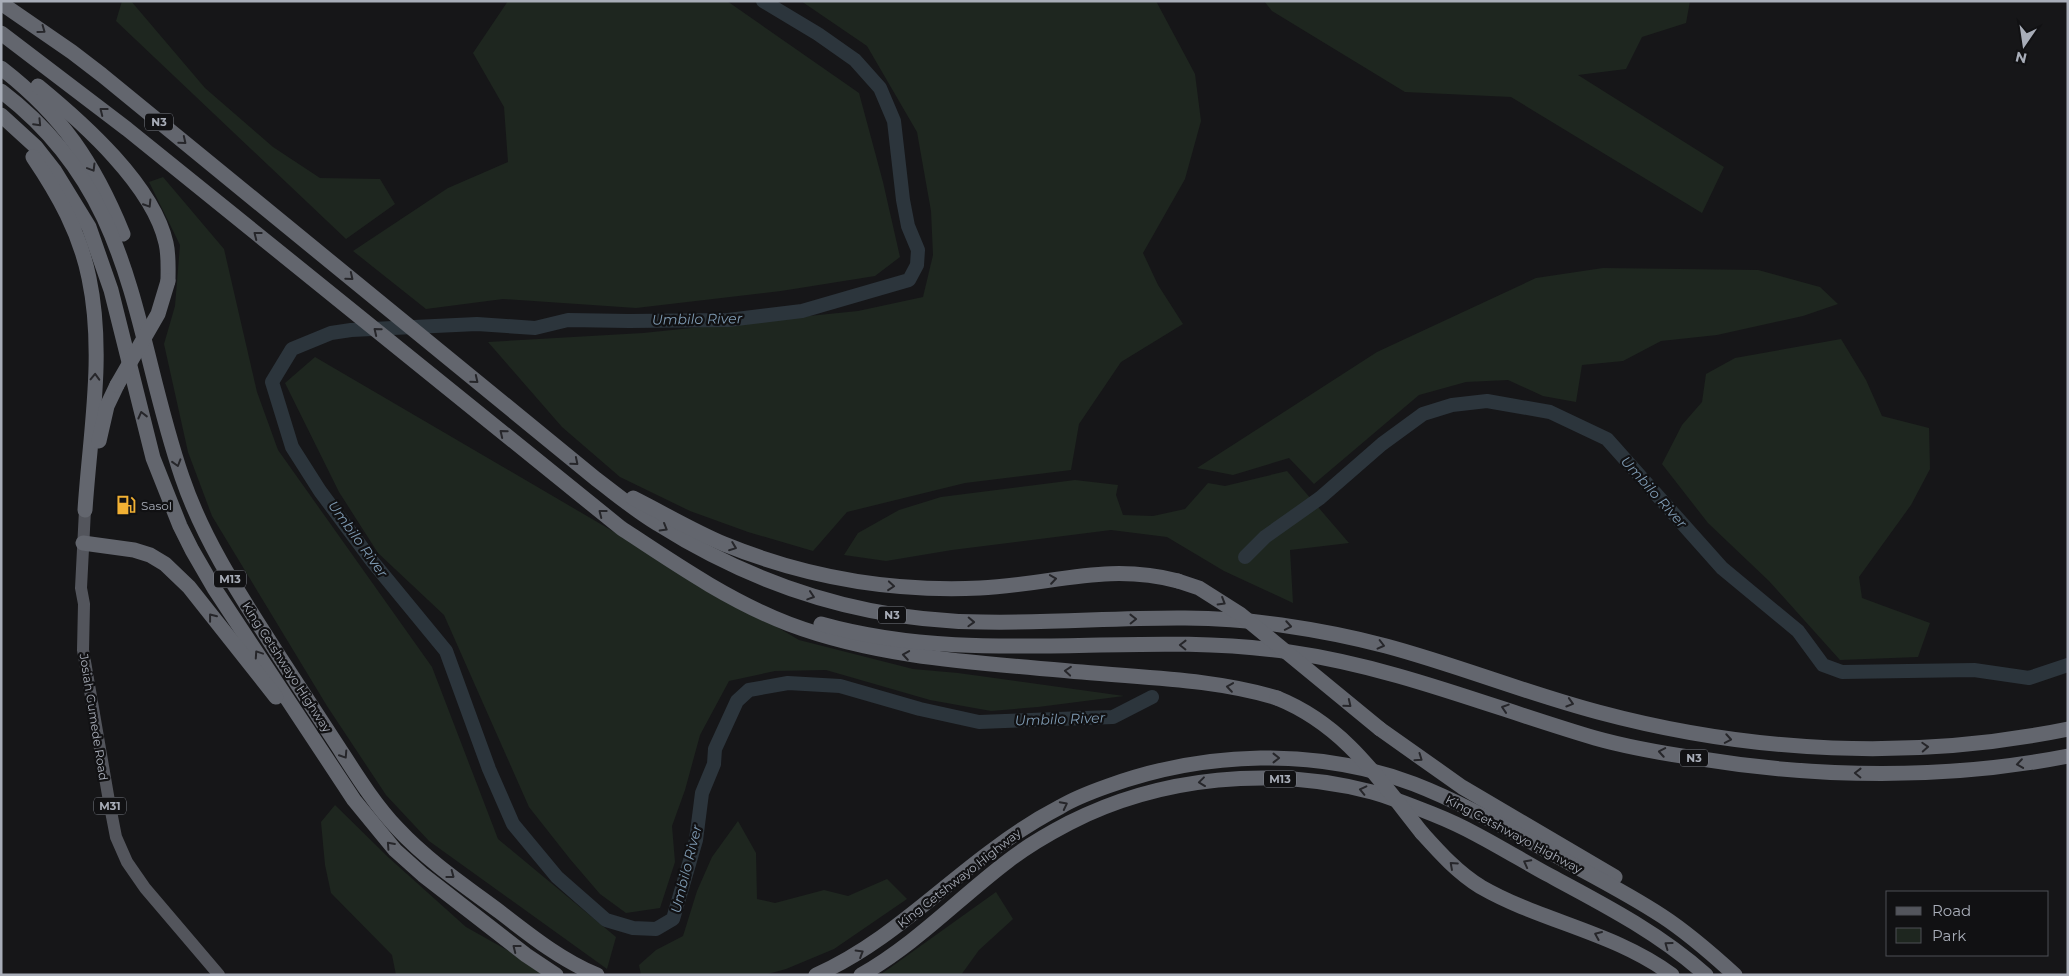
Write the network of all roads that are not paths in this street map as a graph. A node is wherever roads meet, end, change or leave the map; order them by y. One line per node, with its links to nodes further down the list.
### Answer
1 (1, 2): 9 (highway, N3, one-way to 9)
2 (1, 33): 12 (highway, N3, one-way to 2)
3 (1, 62): 10 (highway, one-way to 10, bridge)
4 (1, 68): 8 (highway, one-way to 8)
5 (1, 91): 8 (highway, King Cetshwayo Highway / M13, one-way to 8)
6 (1, 115): 14 (highway, King Cetshwayo Highway / M13, one-way to 6)
7 (1, 123): 10 (highway, one-way to 7)
8 (171, 443): 18 (highway, King Cetshwayo Highway / M13, one-way to 18)
9 (596, 479): 13 (highway, N3, one-way to 13); 24 (highway, one-way to 24, bridge)
10 (89, 510): 11 (main road, Josiah Gumede Road / M31)
11 (88, 543): 14 (highway, one-way to 11); 16 (main road, Josiah Gumede Road / M31)
12 (701, 578): 15 (highway, N3, one-way to 12); 21 (highway, one-way to 12, bridge)
13 (2068, 730)
14 (311, 734): 17 (highway, King Cetshwayo Highway / M13, one-way to 14)
15 (2068, 756)
16 (219, 975)
17 (556, 975)
18 (597, 975)
19 (816, 975): 23 (highway, King Cetshwayo Highway / M13, one-way to 23)
20 (861, 975): 22 (highway, King Cetshwayo Highway / M13, one-way to 20)
21 (1672, 975)
22 (1706, 975)
23 (1735, 975)
24 (1745, 975)

